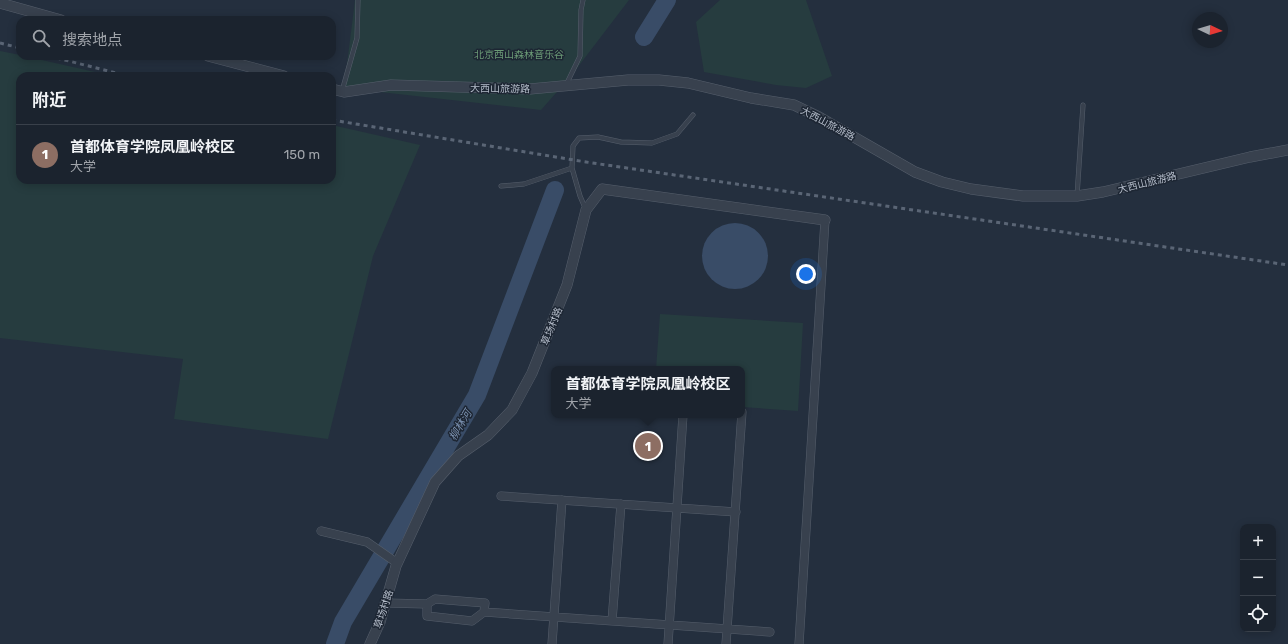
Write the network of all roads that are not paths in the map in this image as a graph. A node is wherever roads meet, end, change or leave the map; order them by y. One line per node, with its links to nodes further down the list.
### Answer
1 (358, 0): 8 (lane)
2 (583, 0): 7 (lane)
3 (0, 2): 4 (street)
4 (48, 16)
5 (223, 60): 6 (street)
6 (269, 72)
7 (566, 86): 8 (street, 大西山旅游路); 14 (street, 大西山旅游路)
8 (337, 90)
9 (1083, 105): 14 (lane)
10 (693, 115): 12 (lane)
11 (1288, 150): 14 (street, 大西山旅游路)
12 (572, 168): 13 (lane); 15 (lane)
13 (501, 186)
14 (1077, 196)
15 (586, 210): 16 (street, 草场村路); 25 (street, 草场村路)
16 (825, 220): 38 (street)
17 (683, 418): 22 (street)
18 (742, 418): 23 (street)
19 (501, 496): 20 (street)
20 (562, 500): 21 (street); 29 (street)
21 (621, 504): 22 (street); 30 (street)
22 (677, 508): 23 (street); 31 (street)
23 (736, 512): 32 (street)
24 (321, 531): 25 (street)
25 (394, 561): 26 (street, 草场村路)
26 (386, 603): 27 (street); 34 (street, 草场村路)
27 (427, 604): 28 (street); 28 (street)
28 (484, 612): 29 (street)
29 (554, 617): 30 (street); 35 (street)
30 (612, 621): 31 (street)
31 (670, 625): 32 (street); 36 (street)
32 (727, 629): 33 (street); 37 (street)
33 (770, 632)
34 (370, 644)
35 (552, 644)
36 (668, 644)
37 (726, 644)
38 (799, 644)

